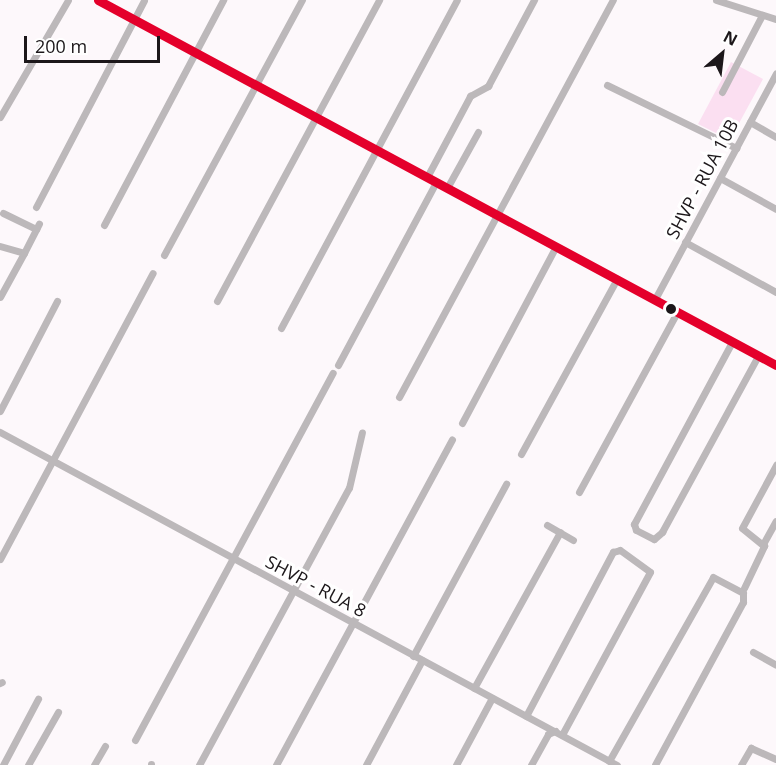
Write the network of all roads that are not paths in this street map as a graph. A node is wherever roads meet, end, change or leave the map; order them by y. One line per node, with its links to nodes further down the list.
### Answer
1 (68, 0): 20 (street)
2 (98, 0): 12 (street)
3 (144, 0): 12 (street)
4 (224, 0): 14 (street)
5 (302, 0): 16 (street)
6 (379, 0): 21 (street)
7 (457, 0): 26 (street)
8 (534, 0): 27 (street)
9 (613, 0): 34 (street)
10 (717, 0): 11 (street)
11 (762, 15): 13 (street); 19 (street)
12 (134, 19): 14 (street); 31 (street)
13 (776, 20)
14 (195, 52): 16 (street); 35 (street)
15 (776, 73): 18 (street, SHVP - RUA 10B)
16 (257, 85): 21 (street); 40 (street)
17 (607, 85): 25 (street)
18 (773, 85): 22 (street, SHVP - RUA 10B)
19 (722, 92)
20 (0, 117)
21 (316, 117): 26 (street); 47 (street)
22 (750, 122): 24 (street); 25 (street, SHVP - RUA 10B)
23 (478, 132): 30 (street)
24 (776, 137)
25 (736, 148): 28 (street, SHVP - RUA 10B)
26 (377, 150): 27 (street); 49 (street)
27 (427, 177): 29 (street)
28 (720, 178): 32 (street); 36 (street, SHVP - RUA 10B)
29 (436, 182): 30 (street); 52 (street)
30 (447, 188): 34 (street)
31 (36, 207)
32 (776, 209)
33 (3, 213): 39 (street)
34 (496, 214): 38 (street); 55 (street)
35 (104, 225)
36 (685, 242): 43 (street); 45 (street, SHVP - RUA 10B)
37 (0, 246): 39 (street)
38 (556, 246): 42 (street); 57 (street)
39 (24, 253): 44 (street)
40 (164, 255)
41 (153, 273): 62 (street)
42 (617, 279): 45 (street); 61 (street)
43 (776, 292)
44 (0, 297)
45 (655, 299): 48 (street)
46 (57, 301): 56 (street)
47 (217, 301)
48 (677, 312): 50 (street); 65 (street)
49 (281, 328)
50 (732, 342): 51 (street); 51 (street)
51 (758, 356): 53 (street)
52 (338, 365)
53 (776, 365)
54 (333, 373): 72 (street)
55 (399, 397)
56 (0, 411)
57 (462, 423)
58 (0, 432): 62 (street, SHVP - RUA 8)
59 (362, 432): 74 (street)
60 (452, 440): 75 (street)
61 (521, 454)
62 (53, 461): 71 (street); 72 (street, SHVP - RUA 8)
63 (776, 465): 70 (street)
64 (506, 484): 77 (street)
65 (579, 492)
66 (776, 521): 70 (street)
67 (547, 525): 68 (street)
68 (560, 532): 69 (street); 80 (street)
69 (573, 540)
70 (764, 544): 73 (street)
71 (0, 559)
72 (234, 559): 74 (street, SHVP - RUA 8); 86 (street)
73 (744, 588)
74 (293, 590): 75 (street, SHVP - RUA 8); 93 (street)
75 (355, 624): 77 (street, SHVP - RUA 8); 94 (street)
76 (753, 652): 79 (street)
77 (413, 656): 78 (street, SHVP - RUA 8)
78 (422, 660): 80 (street, SHVP - RUA 8); 95 (street)
79 (776, 665)
80 (474, 688): 81 (street, SHVP - RUA 8)
81 (492, 698): 84 (street, SHVP - RUA 8); 96 (street)
82 (38, 699): 90 (street)
83 (58, 712): 91 (street)
84 (526, 716): 85 (street, SHVP - RUA 8); 85 (street)
85 (559, 733): 89 (street, SHVP - RUA 8); 97 (street)
86 (135, 740)
87 (105, 746): 92 (street)
88 (776, 759): 99 (street)
89 (613, 763): 98 (street)
90 (3, 765)
91 (28, 765)
92 (94, 765)
93 (199, 765)
94 (276, 765)
95 (366, 765)
96 (456, 765)
97 (531, 765)
98 (655, 765)
99 (741, 765)

